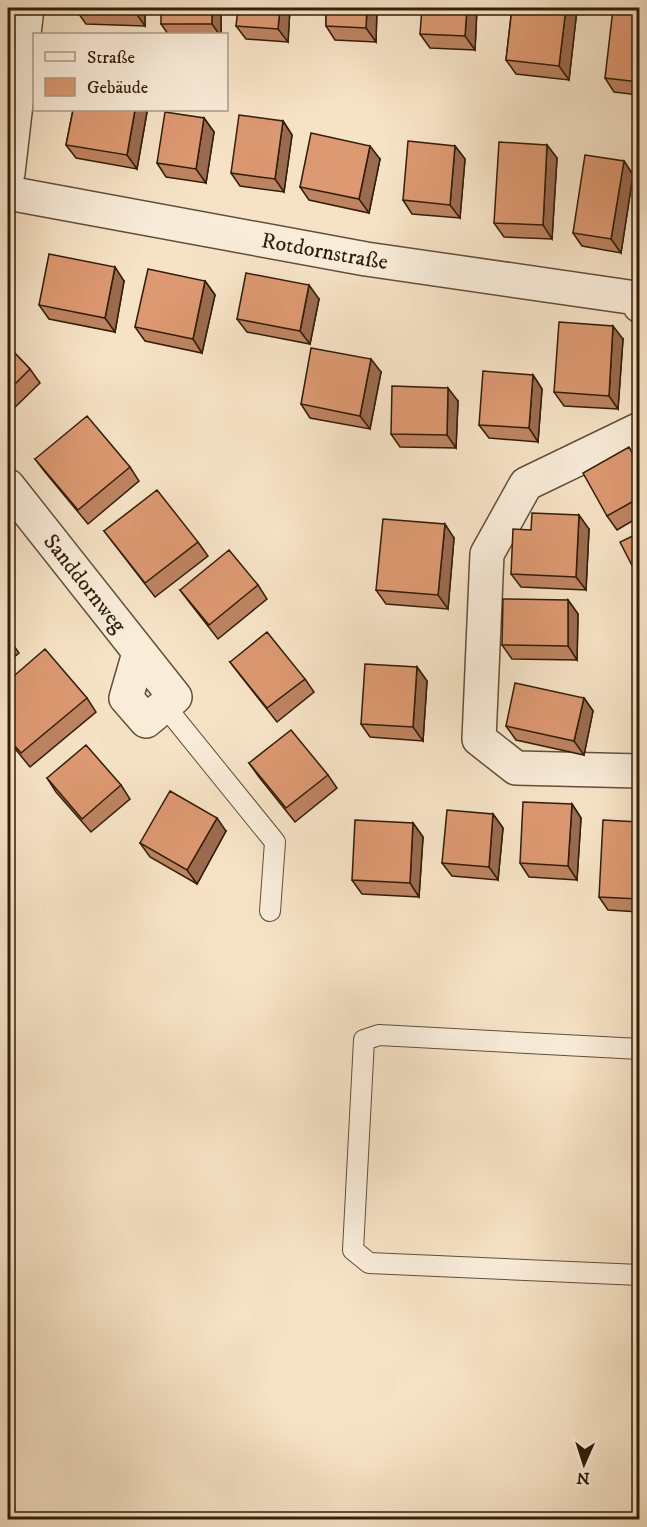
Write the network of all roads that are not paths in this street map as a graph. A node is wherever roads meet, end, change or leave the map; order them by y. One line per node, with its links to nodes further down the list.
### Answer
1 (19, 24): 2 (street)
2 (8, 172)
3 (8, 193): 4 (street, Rotdornstraße)
4 (639, 306)
5 (639, 429): 8 (street)
6 (8, 486): 7 (street, Sanddornweg)
7 (165, 705): 9 (lane)
8 (639, 771)
9 (270, 911)
10 (639, 1049): 11 (lane)
11 (639, 1275)

